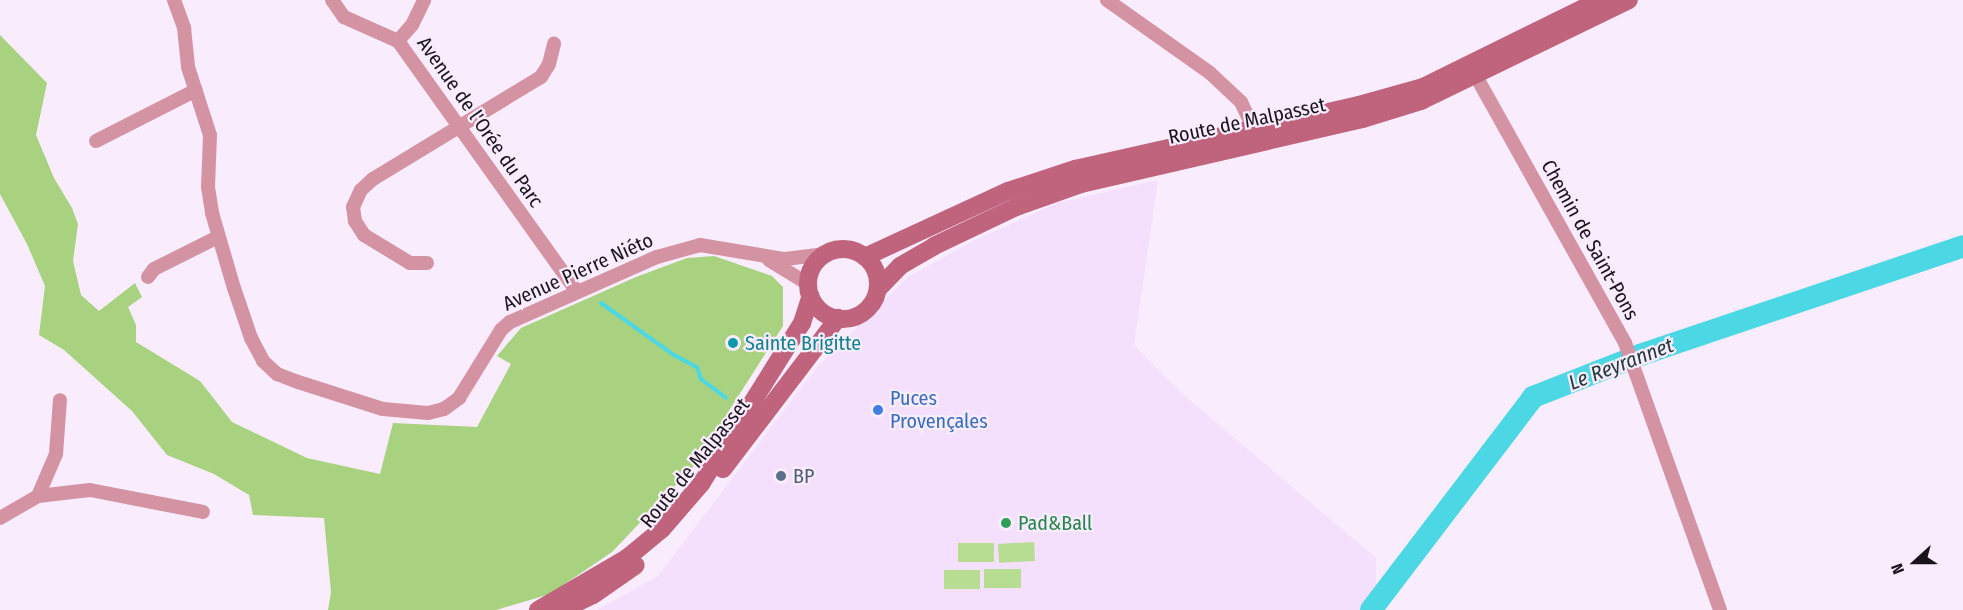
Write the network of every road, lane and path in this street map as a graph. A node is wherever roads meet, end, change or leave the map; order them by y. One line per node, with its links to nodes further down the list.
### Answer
1 (174, 0): 10 (street, Avenue Pierre Niéto)
2 (332, 0): 7 (street, Avenue de l'Orée du Parc)
3 (424, 0): 7 (street)
4 (1107, 0): 12 (street)
5 (1600, 0): 9 (main road, Route de Malpasset)
6 (1629, 0): 9 (main road, Route de Malpasset)
7 (398, 41): 11 (street, Avenue de l'Orée du Parc)
8 (554, 44): 11 (street)
9 (1473, 71): 12 (main road, Route de Malpasset); 20 (main road, Route de Malpasset); 30 (street, Chemin de Saint-Pons)
10 (196, 90): 13 (street); 14 (street, Avenue Pierre Niéto)
11 (460, 125): 18 (street); 22 (street, Avenue de l'Orée du Parc)
12 (1253, 128): 17 (main road, Route de Malpasset)
13 (96, 141)
14 (218, 237): 19 (street); 22 (street, Avenue Pierre Niéto)
15 (824, 254): 16 (street, Avenue Pierre Niéto); 17 (main road); 21 (main road)
16 (762, 257): 21 (street, Avenue Pierre Niéto); 22 (street, Avenue Pierre Niéto)
17 (865, 257): 20 (main road)
18 (427, 263)
19 (148, 278)
20 (878, 288): 23 (main road)
21 (809, 290): 23 (main road); 28 (main road, Route de Malpasset)
22 (577, 292)
23 (838, 318): 29 (main road, Route de Malpasset)
24 (60, 400): 25 (street)
25 (38, 496): 26 (street); 27 (street)
26 (203, 512)
27 (0, 518)
28 (538, 610)
29 (562, 610)
30 (1720, 610)

